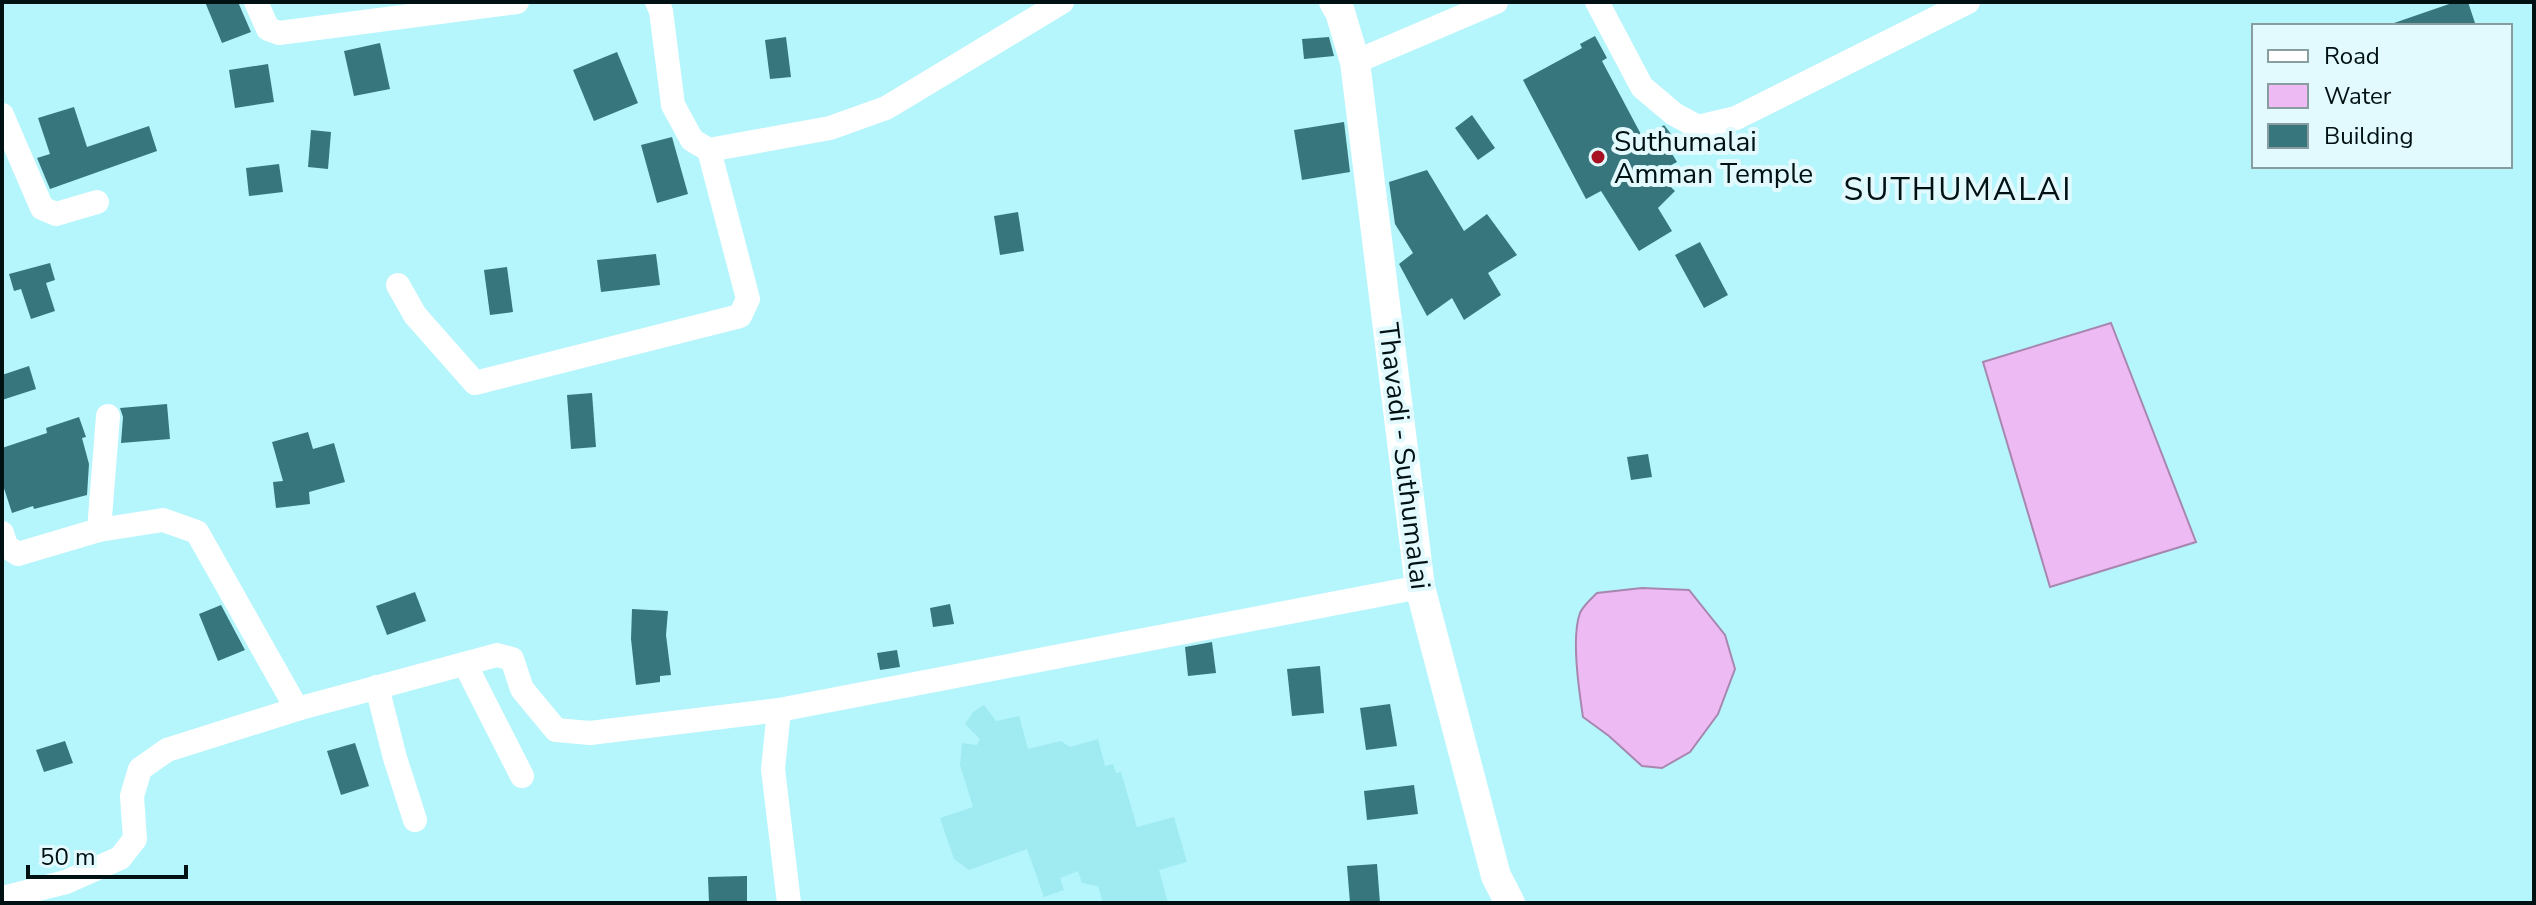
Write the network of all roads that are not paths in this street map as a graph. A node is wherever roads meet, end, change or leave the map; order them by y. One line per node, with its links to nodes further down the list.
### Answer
1 (256, 2): 2 (street)
2 (517, 2)
3 (657, 2): 11 (street)
4 (1062, 2): 11 (street)
5 (1334, 2): 9 (main road, Thavadi - Suthumalai)
6 (1496, 2): 9 (street)
7 (1597, 2): 8 (street)
8 (1968, 2)
9 (1355, 62): 17 (main road, Thavadi - Suthumalai)
10 (2, 115): 12 (street)
11 (709, 150): 13 (street)
12 (97, 202)
13 (398, 285)
14 (108, 416): 15 (street)
15 (99, 530): 16 (street); 20 (street)
16 (2, 533)
17 (1420, 587): 21 (street); 27 (main road, Thavadi - Suthumalai)
18 (465, 664): 19 (street); 21 (street); 22 (street)
19 (377, 687): 20 (street); 23 (street)
20 (297, 709): 24 (street)
21 (779, 710): 26 (street)
22 (522, 776)
23 (415, 820)
24 (72, 892): 25 (street)
25 (2, 898)
26 (789, 903)
27 (1510, 903)

